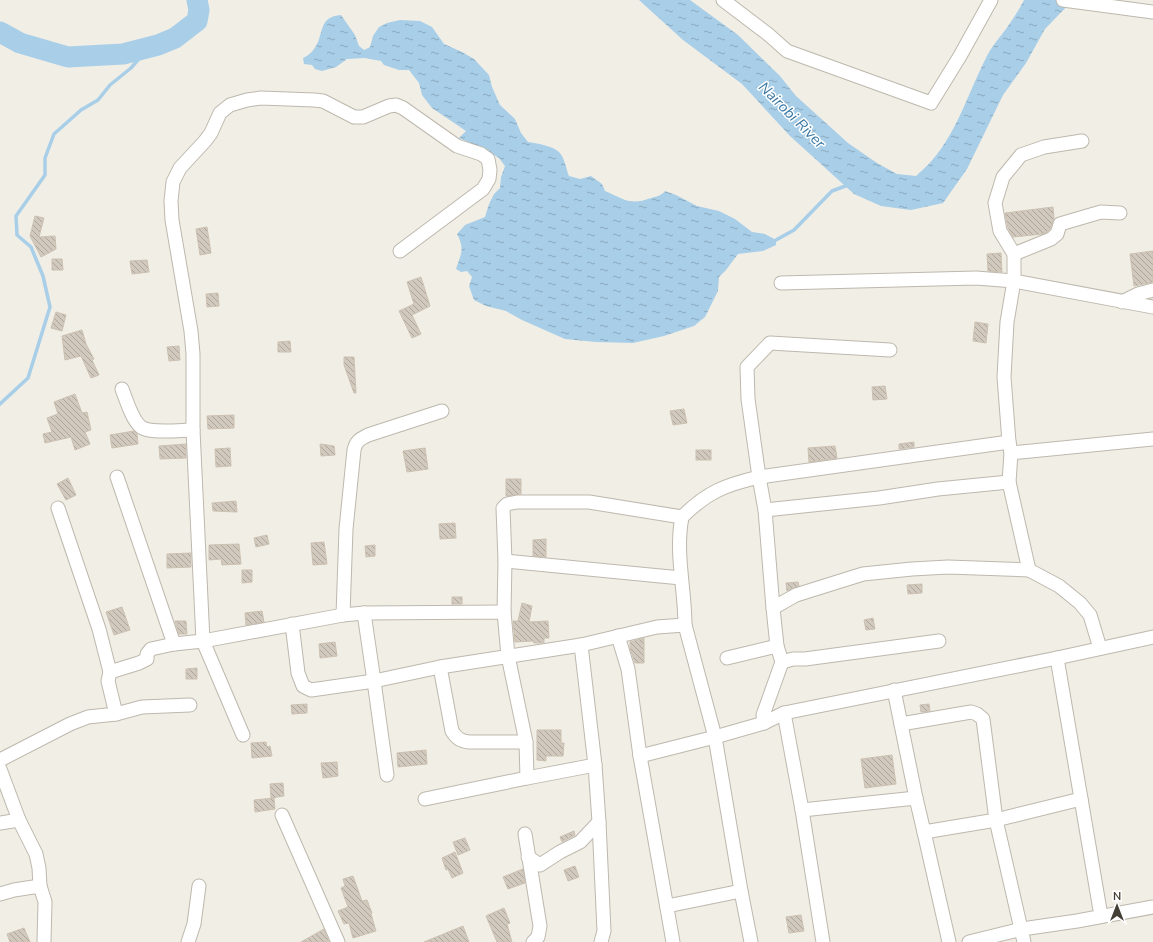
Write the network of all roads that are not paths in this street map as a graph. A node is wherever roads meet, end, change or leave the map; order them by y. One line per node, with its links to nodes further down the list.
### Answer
1 (723, 0): 2 (street)
2 (991, 0)
3 (1063, 0): 4 (street)
4 (1153, 12)
5 (1082, 141): 8 (street)
6 (1120, 213): 8 (street)
7 (400, 251): 17 (street)
8 (1014, 254): 9 (street)
9 (1014, 281): 10 (street); 12 (street); 19 (street)
10 (782, 283)
11 (1153, 290): 12 (street)
12 (1122, 302): 13 (street)
13 (1153, 307)
14 (890, 350): 21 (street)
15 (122, 388): 17 (street)
16 (442, 411): 32 (street)
17 (193, 430): 37 (street)
18 (1153, 439): 19 (street)
19 (1010, 448): 21 (street); 22 (street)
20 (117, 477): 39 (street)
21 (759, 477): 24 (street); 25 (street)
22 (1008, 482): 24 (street); 27 (street)
23 (58, 508): 48 (street)
24 (765, 510): 29 (street)
25 (682, 518): 26 (street); 28 (street)
26 (505, 561): 28 (street); 30 (street)
27 (1029, 570): 29 (street); 42 (street)
28 (681, 578): 34 (street)
29 (773, 608): 41 (street)
30 (504, 612): 31 (street); 43 (street)
31 (364, 613): 32 (street); 49 (street)
32 (342, 615): 33 (street)
33 (292, 624): 37 (street); 49 (street)
34 (685, 625): 35 (street); 57 (street)
35 (618, 636): 40 (street); 59 (street)
36 (1153, 637): 42 (street)
37 (203, 641): 39 (street); 56 (street)
38 (939, 641): 46 (street)
39 (174, 644): 48 (street)
40 (581, 645): 43 (street); 61 (street)
41 (778, 646): 44 (street); 46 (street)
42 (1100, 648): 45 (street)
43 (508, 656): 47 (street); 58 (street)
44 (727, 658)
45 (1057, 658): 50 (street); 67 (street)
46 (782, 662): 54 (street)
47 (440, 667): 49 (street); 58 (street)
48 (110, 672): 53 (street)
49 (374, 681): 63 (street)
50 (894, 690): 52 (street); 55 (street)
51 (190, 705): 53 (street)
52 (784, 713): 54 (street); 68 (street)
53 (116, 714): 60 (street)
54 (764, 723): 57 (street)
55 (901, 724): 65 (street); 71 (street)
56 (243, 734)
57 (715, 737): 59 (street); 79 (street)
58 (526, 742): 64 (street)
59 (640, 756): 81 (street)
60 (0, 760)
61 (595, 765): 64 (street); 72 (street)
62 (0, 769): 70 (street)
63 (387, 775)
64 (527, 778): 66 (street)
65 (916, 798): 68 (street); 74 (street)
66 (425, 799)
67 (1081, 799): 71 (street); 83 (street)
68 (802, 810): 92 (street)
69 (282, 815): 87 (street)
70 (19, 820): 73 (street); 77 (street)
71 (996, 820): 74 (street); 84 (street)
72 (599, 822): 76 (street); 89 (street)
73 (0, 823)
74 (924, 832): 93 (street)
75 (525, 834): 76 (street)
76 (528, 857): 88 (street)
77 (40, 886): 80 (street); 85 (street)
78 (199, 886): 86 (street)
79 (741, 891): 81 (street); 91 (street)
80 (0, 894)
81 (667, 906): 90 (street)
82 (1153, 907): 83 (street)
83 (1101, 916): 84 (street)
84 (1022, 929): 94 (street); 95 (street)
85 (44, 942)
86 (188, 942)
87 (338, 942)
88 (533, 942)
89 (601, 942)
90 (672, 942)
91 (751, 942)
92 (823, 942)
93 (949, 942)
94 (969, 942)
95 (1024, 942)

